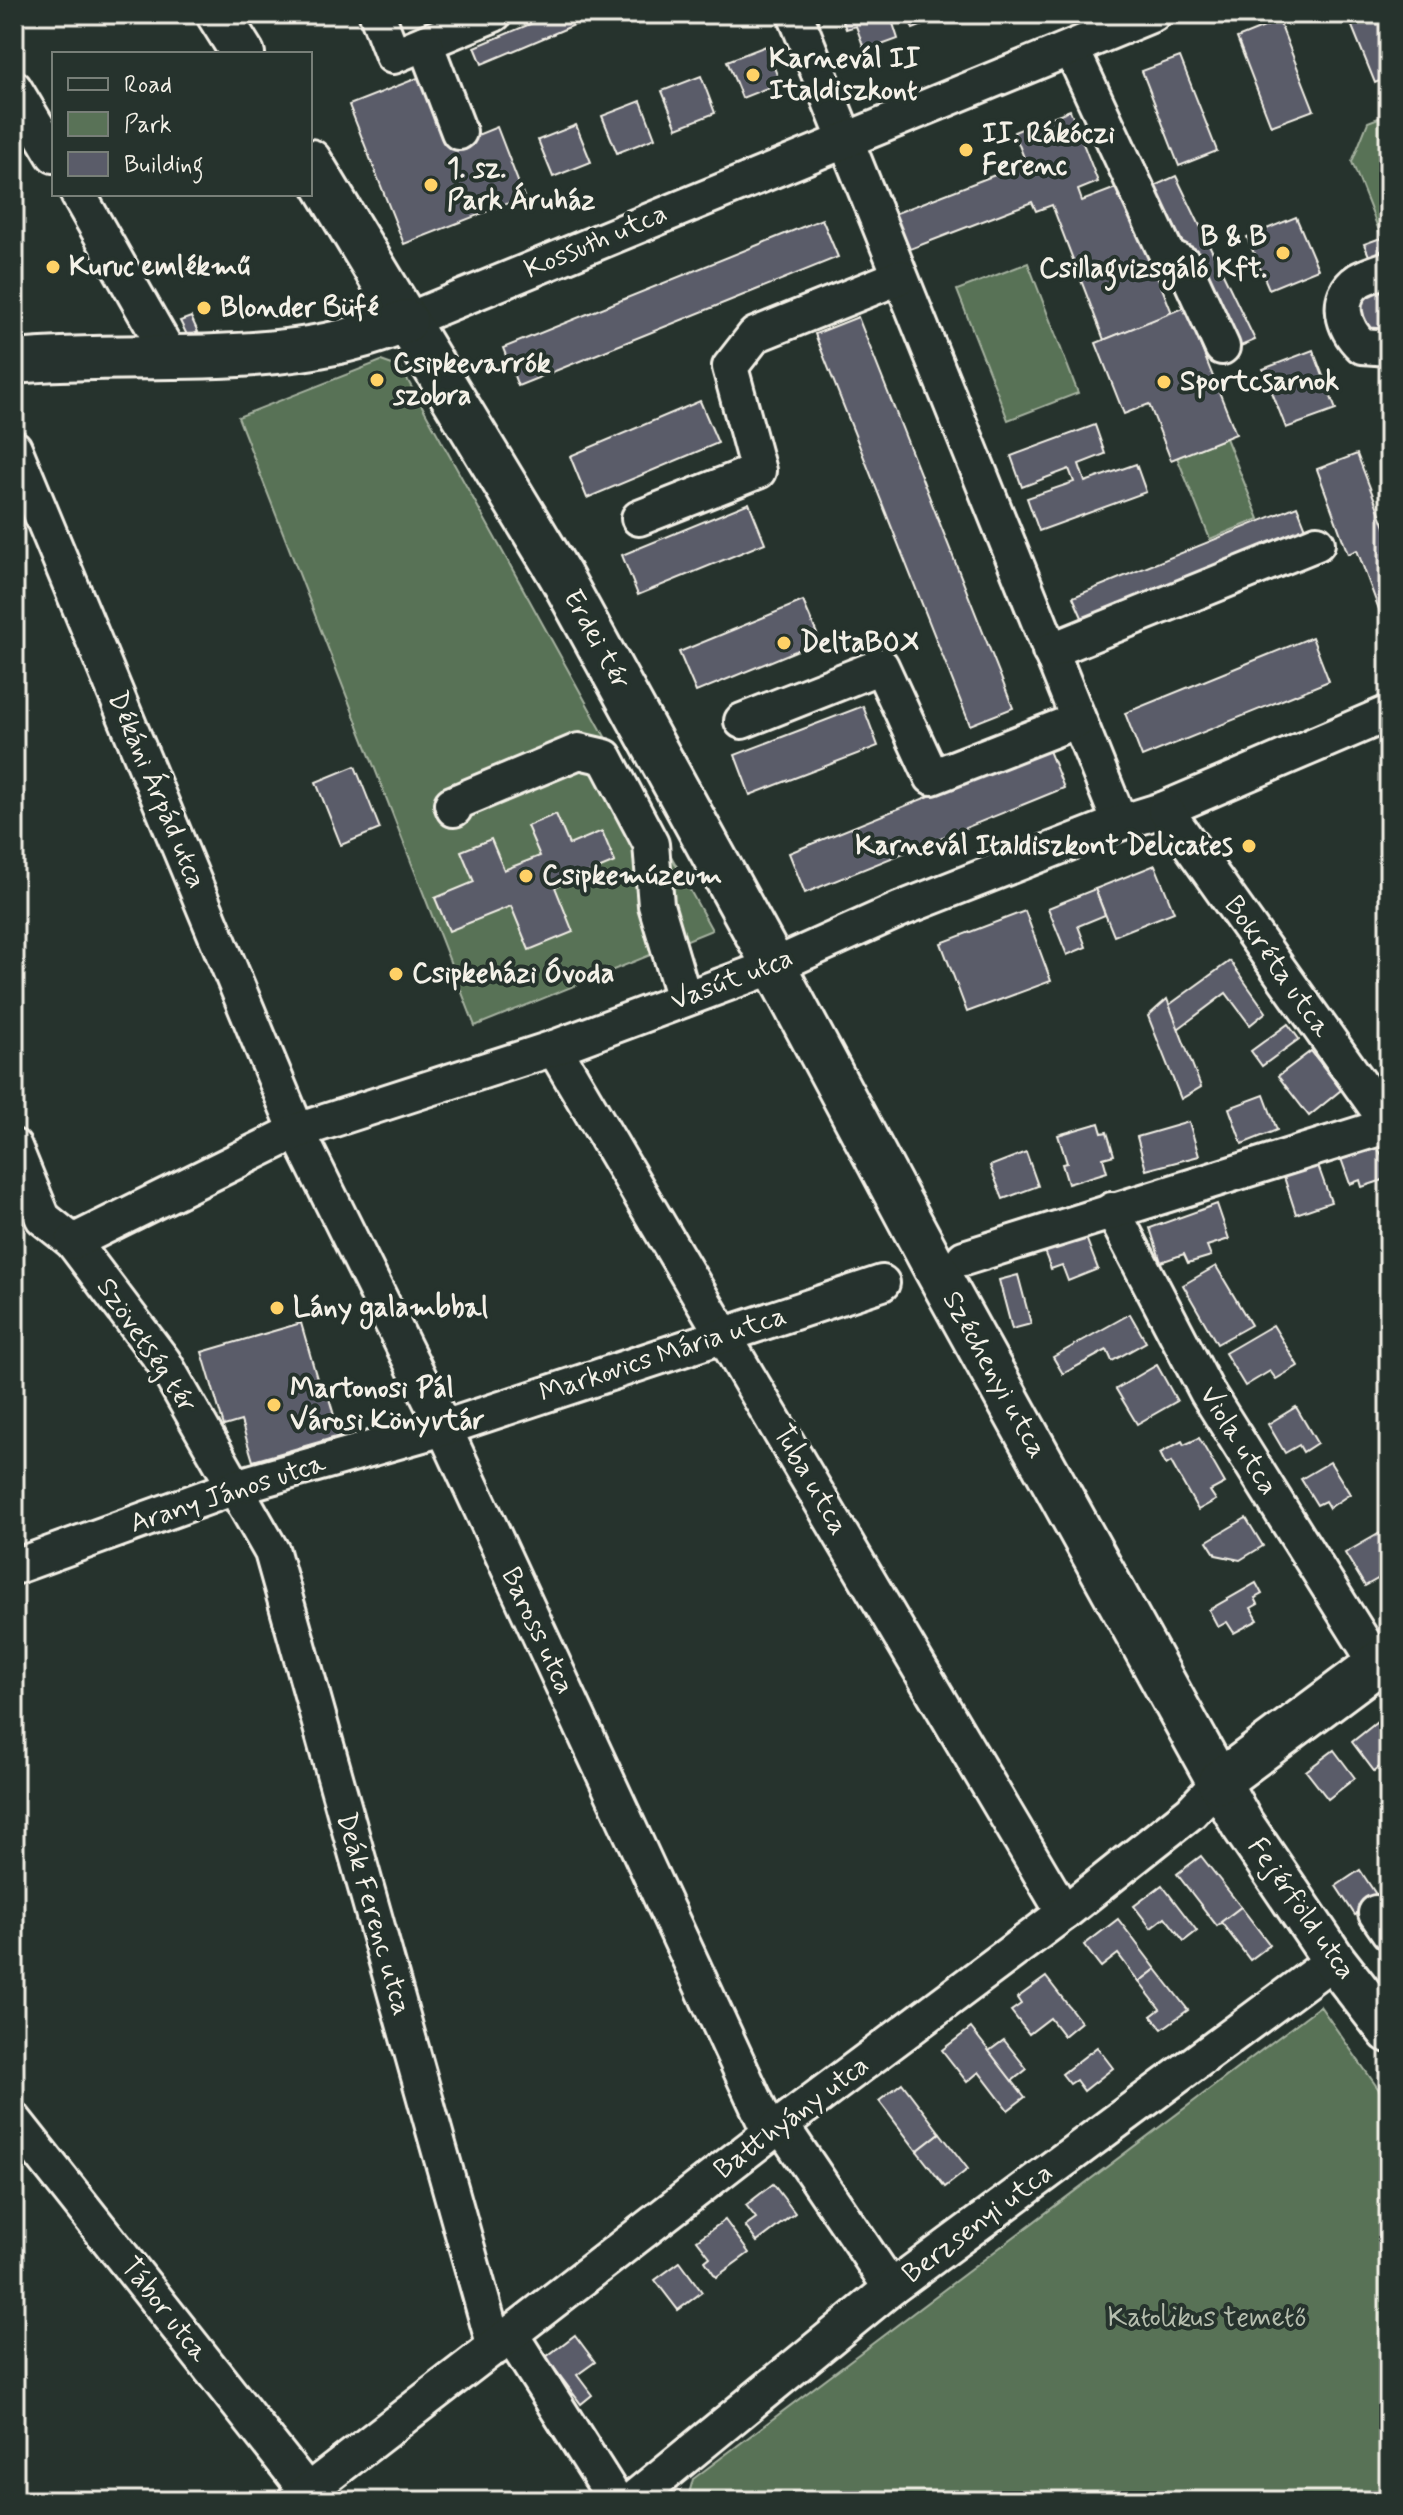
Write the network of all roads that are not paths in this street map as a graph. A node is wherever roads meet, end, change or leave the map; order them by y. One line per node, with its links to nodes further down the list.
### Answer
1 (218, 14): 8 (main road)
2 (377, 14): 6 (street)
3 (494, 14): 6 (street)
4 (795, 14): 11 (street)
5 (1153, 14): 7 (street, Kossuth utca)
6 (425, 43): 10 (street)
7 (1071, 48): 11 (street, Kossuth utca); 18 (street)
8 (242, 52)
9 (14, 88): 12 (street)
10 (459, 132)
11 (844, 139): 16 (street); 17 (street, Kossuth utca)
12 (52, 152)
13 (312, 164): 17 (main road)
14 (79, 196): 20 (street)
15 (1389, 268): 19 (street)
16 (899, 277): 23 (street); 25 (street)
17 (406, 321): 20 (main road, Kossuth utca); 32 (main road, Erdei tér)
18 (1222, 347)
19 (1389, 348)
20 (170, 356): 21 (main road, Kossuth utca)
21 (14, 362)
22 (14, 448): 36 (street, Dékáni Árpád utca)
23 (639, 518)
24 (1317, 543): 25 (street)
25 (1050, 651): 27 (street)
26 (1389, 713): 30 (street, Vasút utca)
27 (1078, 720): 28 (street); 31 (street)
28 (742, 721)
29 (454, 809): 33 (street)
30 (1165, 809): 31 (street, Vasút utca); 35 (street, Bokréta utca)
31 (1120, 823): 32 (street, Vasút utca)
32 (774, 966): 33 (street, Vasút utca); 48 (main road, Széchenyi utca)
33 (684, 999): 34 (street, Vasút utca)
34 (554, 1048): 36 (street, Vasút utca); 43 (street, Tuba utca)
35 (1389, 1125): 38 (street)
36 (297, 1131): 40 (street, Vasút utca); 44 (street, Baross utca)
37 (14, 1147): 39 (street)
38 (1112, 1210): 41 (street); 47 (street, Viola utca)
39 (28, 1220): 40 (street, Szövetség tér)
40 (73, 1242): 45 (street, Szövetség tér)
41 (964, 1258)
42 (882, 1283): 43 (street, Markovics Mária utca)
43 (725, 1334): 44 (street, Markovics Mária utca); 51 (street, Tuba utca)
44 (444, 1428): 45 (street, Arany János utca); 55 (street, Baross utca)
45 (235, 1487): 46 (street, Arany János utca); 57 (street, Deák Ferenc utca)
46 (14, 1567)
47 (1383, 1660): 49 (main road, Batthyány utca)
48 (1186, 1725): 49 (main road, Batthyány utca); 50 (main road, Széchenyi utca)
49 (1288, 1732): 50 (main road, Batthyány utca)
50 (1219, 1782): 51 (street, Batthyány utca); 52 (main road, Fejérföld utca)
51 (1064, 1913): 55 (street, Batthyány utca)
52 (1334, 1960): 53 (main road, Fejérföld utca); 56 (street, Berzsenyi utca)
53 (1385, 2018)
54 (14, 2120): 58 (street, Tábor utca)
55 (776, 2129): 56 (street, Baross utca); 57 (street, Batthyány utca)
56 (891, 2288): 60 (street, Berzsenyi utca)
57 (503, 2342): 58 (street, Batthyány utca); 59 (street, Deák Ferenc utca)
58 (306, 2498)
59 (616, 2501)
60 (631, 2501)

